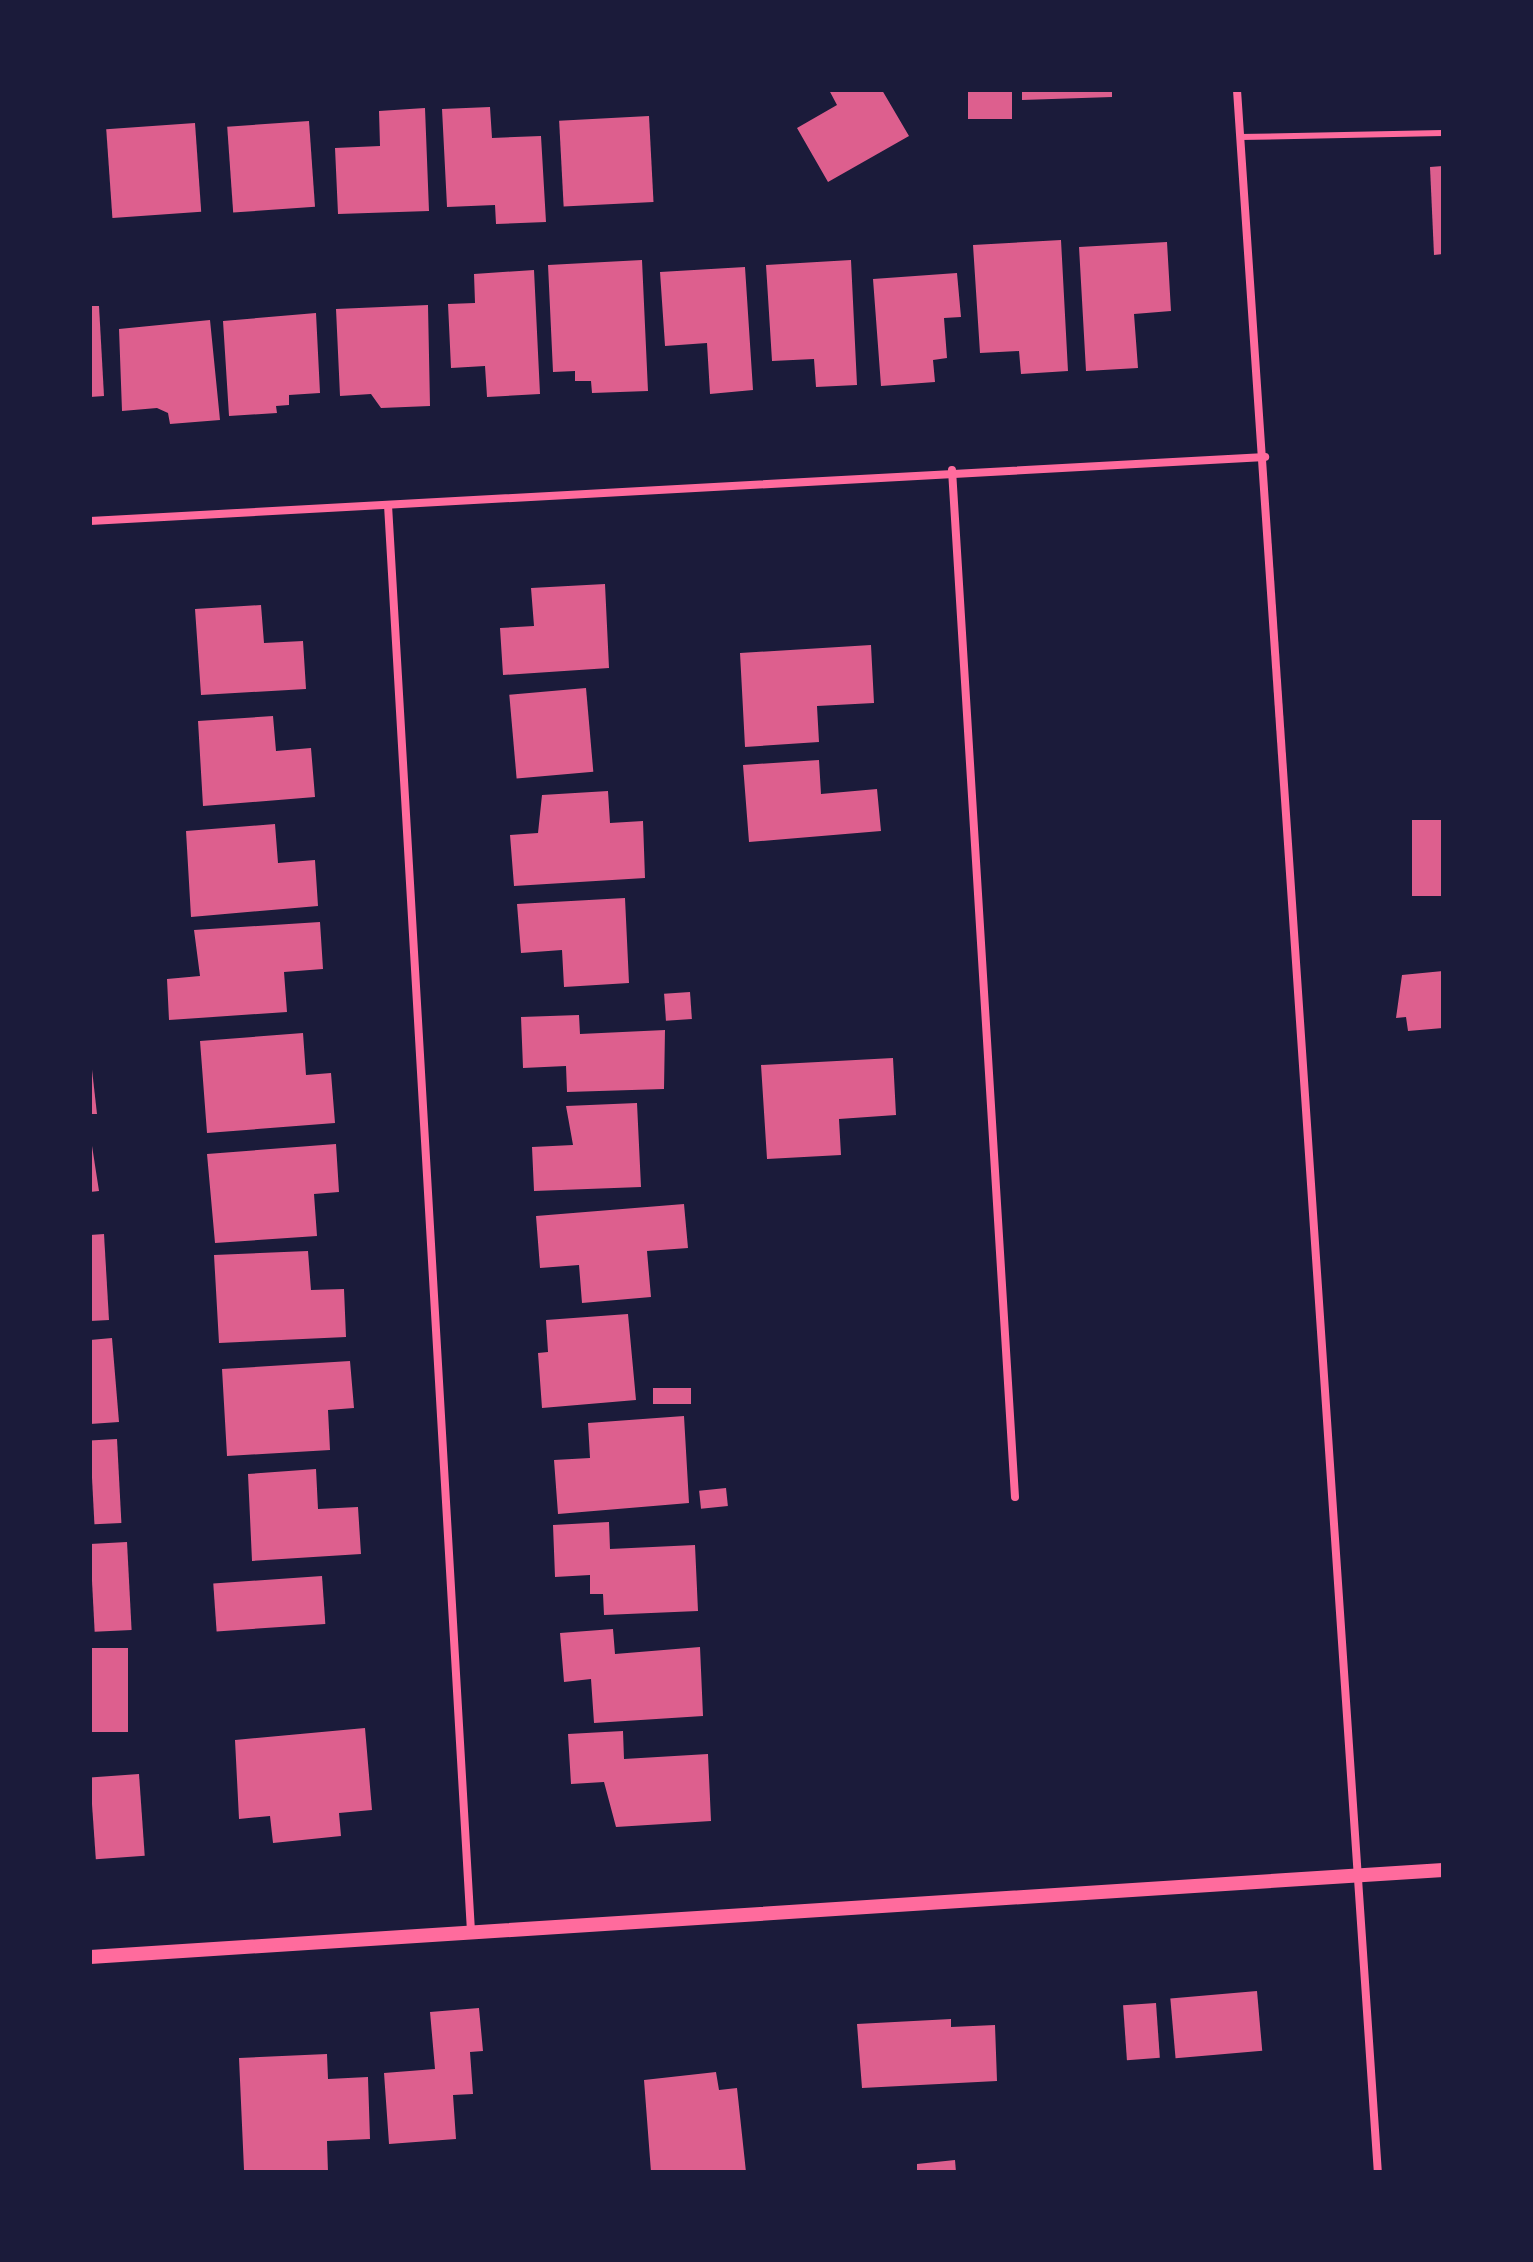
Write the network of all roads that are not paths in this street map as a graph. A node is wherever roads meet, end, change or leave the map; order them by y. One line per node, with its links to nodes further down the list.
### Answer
1 (1237, 90): 3 (street)
2 (1443, 133): 3 (lane)
3 (1240, 137): 4 (street)
4 (1265, 457): 5 (street); 10 (street)
5 (952, 470): 6 (street); 8 (street)
6 (388, 505): 7 (street); 11 (street)
7 (90, 521)
8 (1015, 1497)
9 (1443, 1870): 10 (street)
10 (1358, 1876): 11 (street); 13 (street)
11 (471, 1932): 12 (street)
12 (90, 1957)
13 (1378, 2172)

